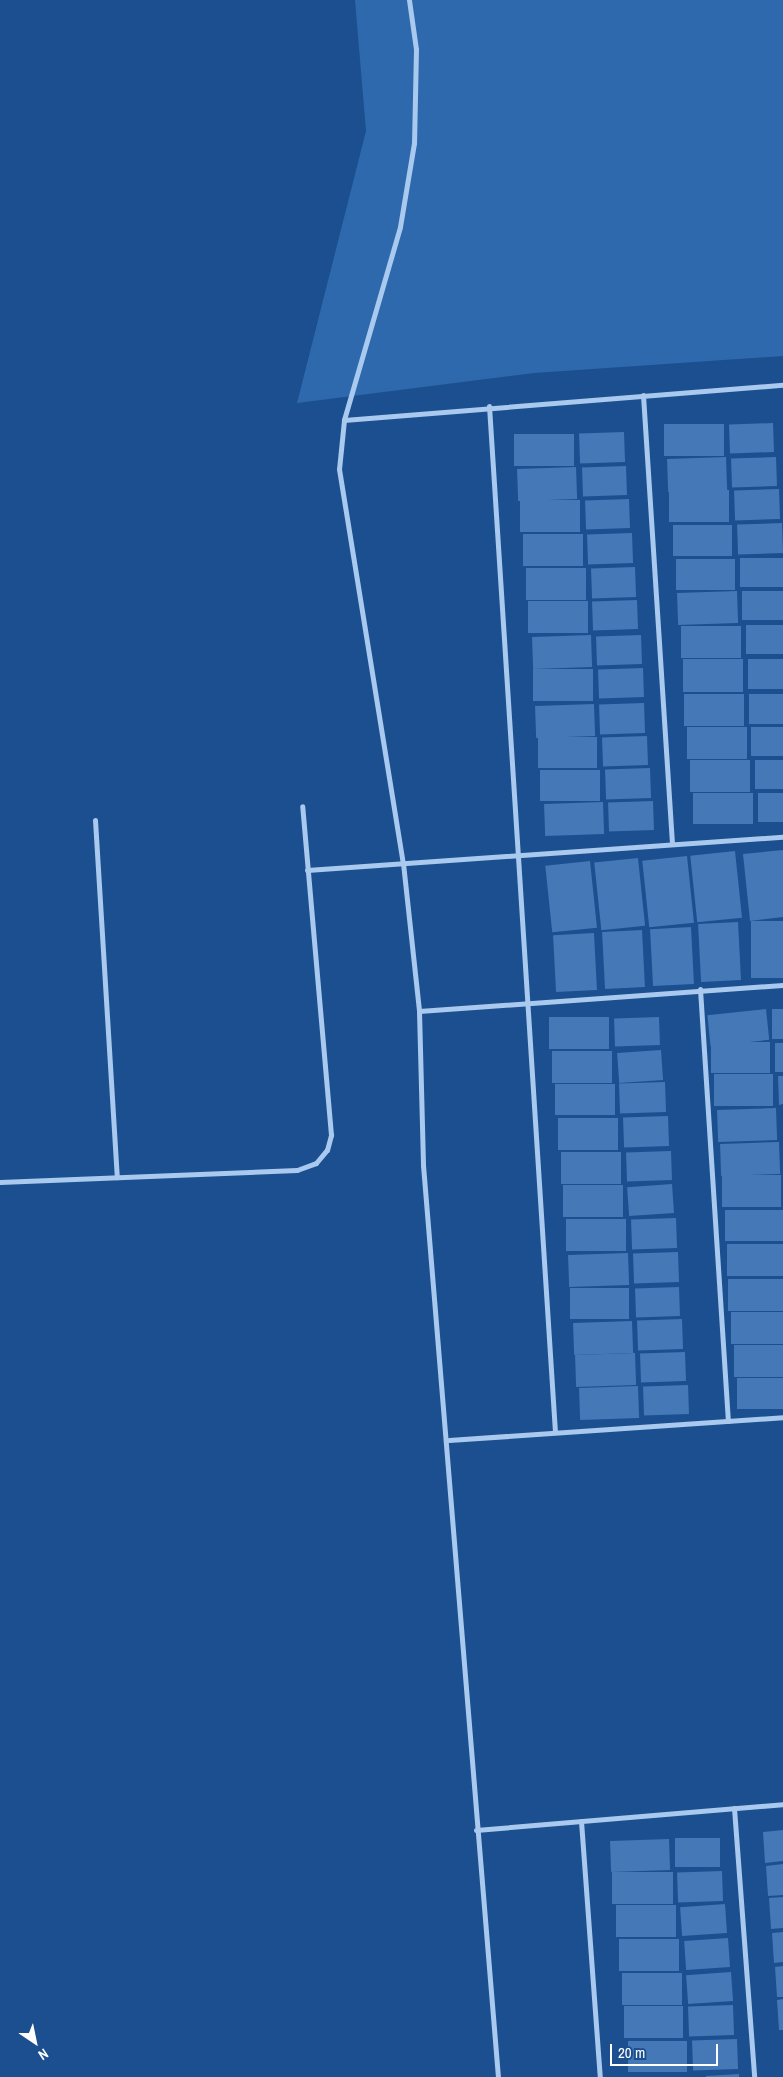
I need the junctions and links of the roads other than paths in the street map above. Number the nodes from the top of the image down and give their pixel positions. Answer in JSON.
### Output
{"nodes":[{"id":1,"x":409,"y":0,"type":"edge"},
{"id":2,"x":783,"y":385,"type":"edge"},
{"id":3,"x":643,"y":395,"type":"junction"},
{"id":4,"x":488,"y":406,"type":"junction"},
{"id":5,"x":344,"y":420,"type":"junction"},
{"id":6,"x":302,"y":806,"type":"dead end"},
{"id":7,"x":95,"y":820,"type":"dead end"},
{"id":8,"x":783,"y":837,"type":"edge"},
{"id":9,"x":672,"y":844,"type":"junction"},
{"id":10,"x":518,"y":855,"type":"junction"},
{"id":11,"x":403,"y":863,"type":"junction"},
{"id":12,"x":307,"y":870,"type":"junction"},
{"id":13,"x":783,"y":985,"type":"edge"},
{"id":14,"x":700,"y":989,"type":"junction"},
{"id":15,"x":527,"y":1003,"type":"junction"},
{"id":16,"x":418,"y":1011,"type":"junction"},
{"id":17,"x":117,"y":1177,"type":"junction"},
{"id":18,"x":0,"y":1182,"type":"edge"},
{"id":19,"x":783,"y":1417,"type":"edge"},
{"id":20,"x":728,"y":1421,"type":"junction"},
{"id":21,"x":555,"y":1432,"type":"junction"},
{"id":22,"x":449,"y":1440,"type":"junction"},
{"id":23,"x":783,"y":1804,"type":"edge"},
{"id":24,"x":734,"y":1808,"type":"junction"},
{"id":25,"x":581,"y":1821,"type":"junction"},
{"id":26,"x":476,"y":1830,"type":"junction"},
{"id":27,"x":498,"y":2077,"type":"edge"},
{"id":28,"x":600,"y":2077,"type":"edge"},
{"id":29,"x":754,"y":2077,"type":"edge"}],
"edges":[{"from":1,"to":5,"type":"street"},
{"from":2,"to":3,"type":"street"},
{"from":3,"to":4,"type":"street"},
{"from":3,"to":9,"type":"street"},
{"from":4,"to":5,"type":"street"},
{"from":4,"to":10,"type":"street"},
{"from":5,"to":11,"type":"street"},
{"from":6,"to":12,"type":"street"},
{"from":7,"to":17,"type":"street"},
{"from":8,"to":9,"type":"street"},
{"from":9,"to":10,"type":"street"},
{"from":10,"to":11,"type":"street"},
{"from":10,"to":15,"type":"street"},
{"from":11,"to":12,"type":"street"},
{"from":11,"to":16,"type":"street"},
{"from":12,"to":17,"type":"street"},
{"from":13,"to":14,"type":"street"},
{"from":14,"to":15,"type":"street"},
{"from":14,"to":20,"type":"street"},
{"from":15,"to":16,"type":"street"},
{"from":15,"to":21,"type":"street"},
{"from":16,"to":22,"type":"street"},
{"from":17,"to":18,"type":"street"},
{"from":19,"to":20,"type":"street"},
{"from":20,"to":21,"type":"street"},
{"from":21,"to":22,"type":"street"},
{"from":22,"to":26,"type":"street"},
{"from":23,"to":24,"type":"street"},
{"from":24,"to":25,"type":"street"},
{"from":24,"to":29,"type":"street"},
{"from":25,"to":26,"type":"street"},
{"from":25,"to":28,"type":"street"},
{"from":26,"to":27,"type":"street"}]}
